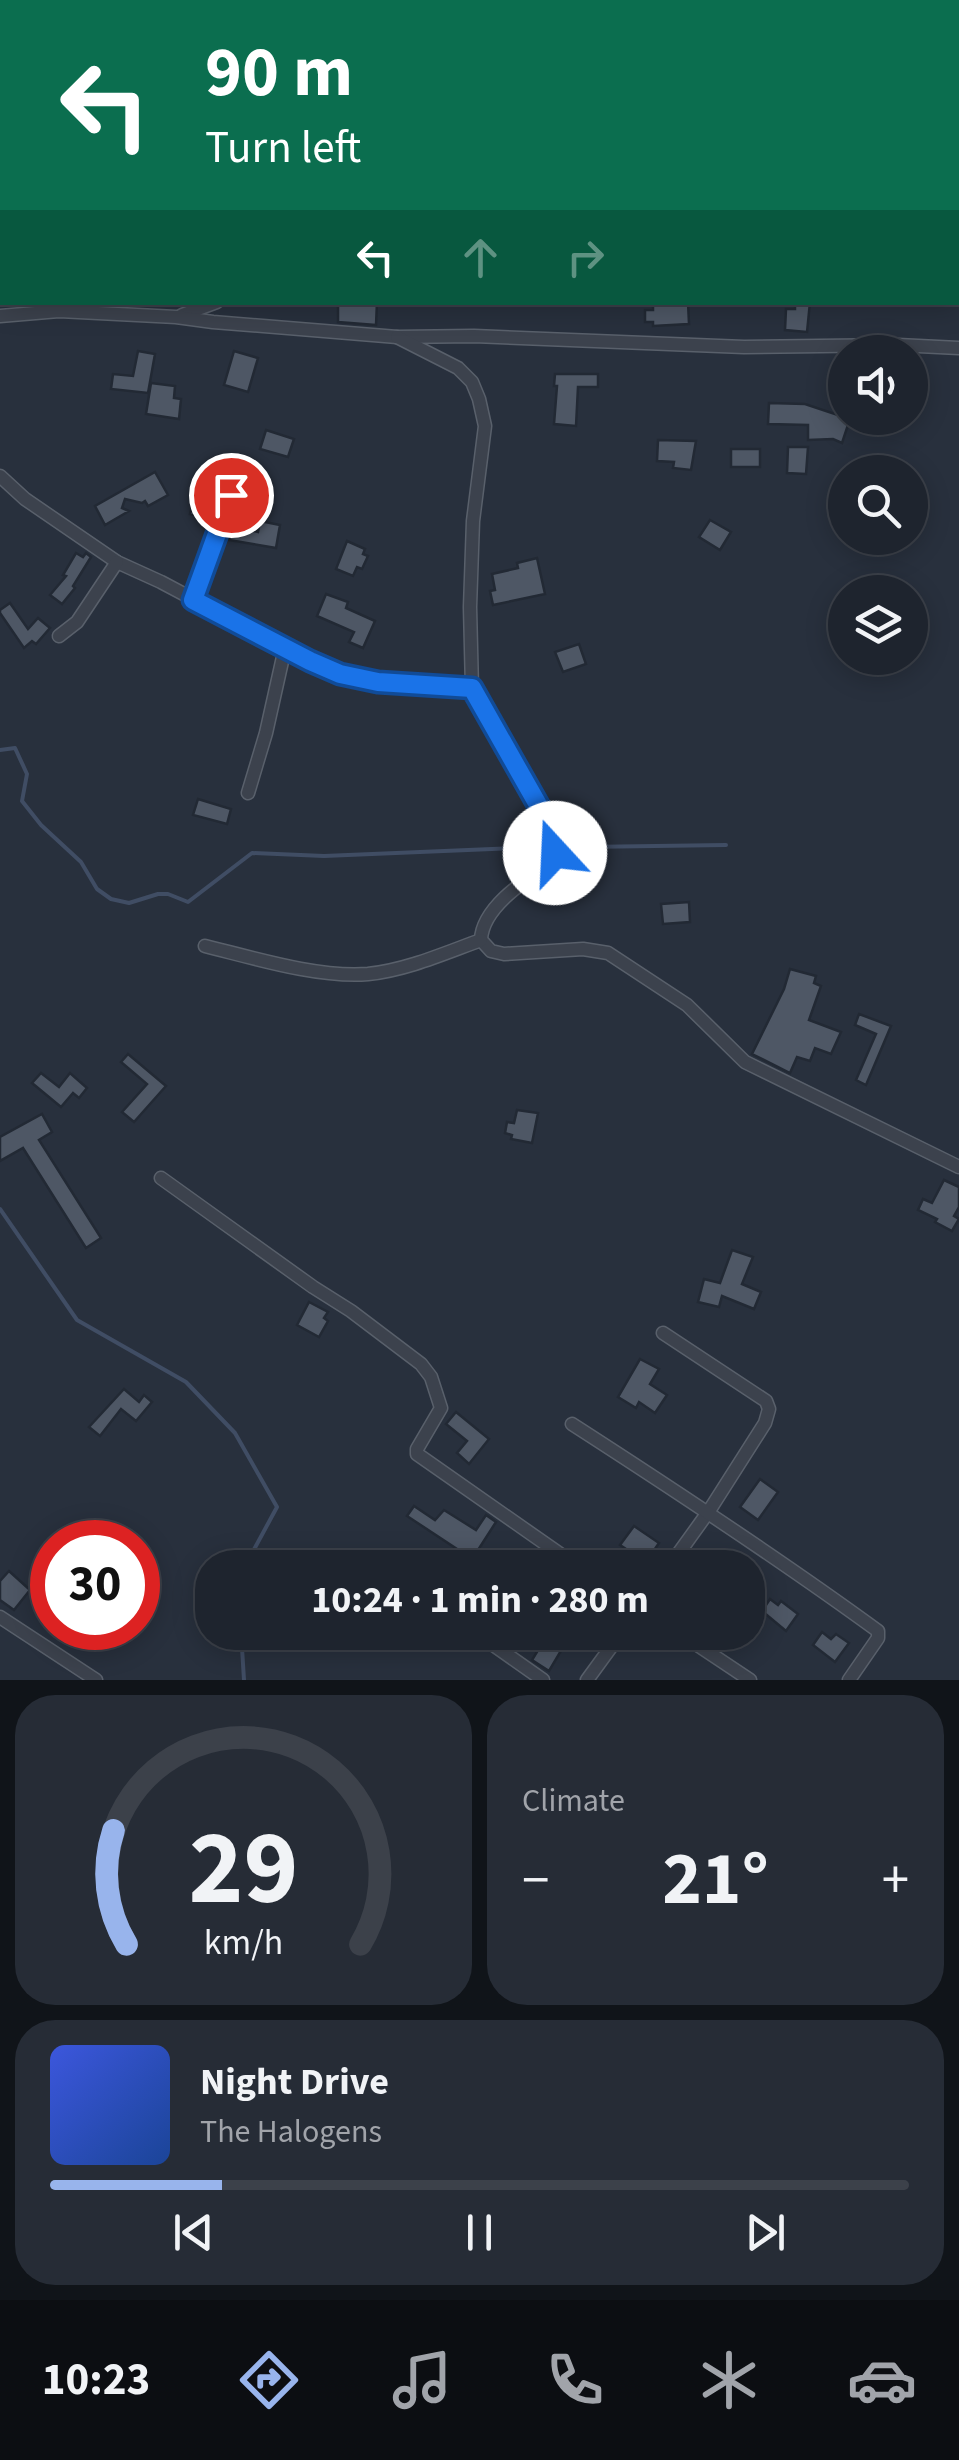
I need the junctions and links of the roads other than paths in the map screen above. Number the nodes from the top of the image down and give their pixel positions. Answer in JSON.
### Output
{"nodes":[{"id":1,"x":209,"y":305,"type":"edge"},
{"id":2,"x":0,"y":316,"type":"edge"},
{"id":3,"x":176,"y":318,"type":"junction"},
{"id":4,"x":397,"y":337,"type":"junction"},
{"id":5,"x":959,"y":348,"type":"edge"},
{"id":6,"x":0,"y":476,"type":"edge"},
{"id":7,"x":231,"y":495,"type":"dead end"},
{"id":8,"x":117,"y":562,"type":"junction"},
{"id":9,"x":193,"y":600,"type":"junction"},
{"id":10,"x":60,"y":636,"type":"dead end"},
{"id":11,"x":285,"y":648,"type":"junction"},
{"id":12,"x":472,"y":688,"type":"junction"},
{"id":13,"x":248,"y":793,"type":"dead end"},
{"id":14,"x":481,"y":940,"type":"junction"},
{"id":15,"x":205,"y":946,"type":"dead end"},
{"id":16,"x":959,"y":1166,"type":"edge"},
{"id":17,"x":161,"y":1178,"type":"dead end"},
{"id":18,"x":663,"y":1333,"type":"dead end"},
{"id":19,"x":572,"y":1424,"type":"dead end"},
{"id":20,"x":708,"y":1511,"type":"junction"},
{"id":21,"x":554,"y":1550,"type":"edge"},
{"id":22,"x":681,"y":1550,"type":"edge"},
{"id":23,"x":0,"y":1617,"type":"edge"},
{"id":24,"x":500,"y":1650,"type":"edge"},
{"id":25,"x":609,"y":1650,"type":"edge"},
{"id":26,"x":705,"y":1650,"type":"edge"},
{"id":27,"x":96,"y":1680,"type":"edge"},
{"id":28,"x":543,"y":1680,"type":"edge"},
{"id":29,"x":587,"y":1680,"type":"edge"},
{"id":30,"x":750,"y":1680,"type":"edge"},
{"id":31,"x":849,"y":1680,"type":"edge"}],
"edges":[{"from":1,"to":3,"type":"street"},
{"from":2,"to":3,"type":"street"},
{"from":3,"to":4,"type":"street"},
{"from":4,"to":5,"type":"street"},
{"from":4,"to":12,"type":"street"},
{"from":6,"to":8,"type":"street"},
{"from":7,"to":9,"type":"street"},
{"from":8,"to":9,"type":"street"},
{"from":8,"to":10,"type":"street"},
{"from":9,"to":11,"type":"street"},
{"from":11,"to":12,"type":"street"},
{"from":11,"to":13,"type":"street"},
{"from":12,"to":14,"type":"street"},
{"from":14,"to":15,"type":"street"},
{"from":14,"to":16,"type":"street"},
{"from":17,"to":21,"type":"street"},
{"from":18,"to":20,"type":"street"},
{"from":19,"to":20,"type":"street"},
{"from":20,"to":22,"type":"street"},
{"from":20,"to":31,"type":"street"},
{"from":23,"to":27,"type":"street"},
{"from":24,"to":28,"type":"street"},
{"from":25,"to":29,"type":"street"},
{"from":26,"to":30,"type":"street"}]}
